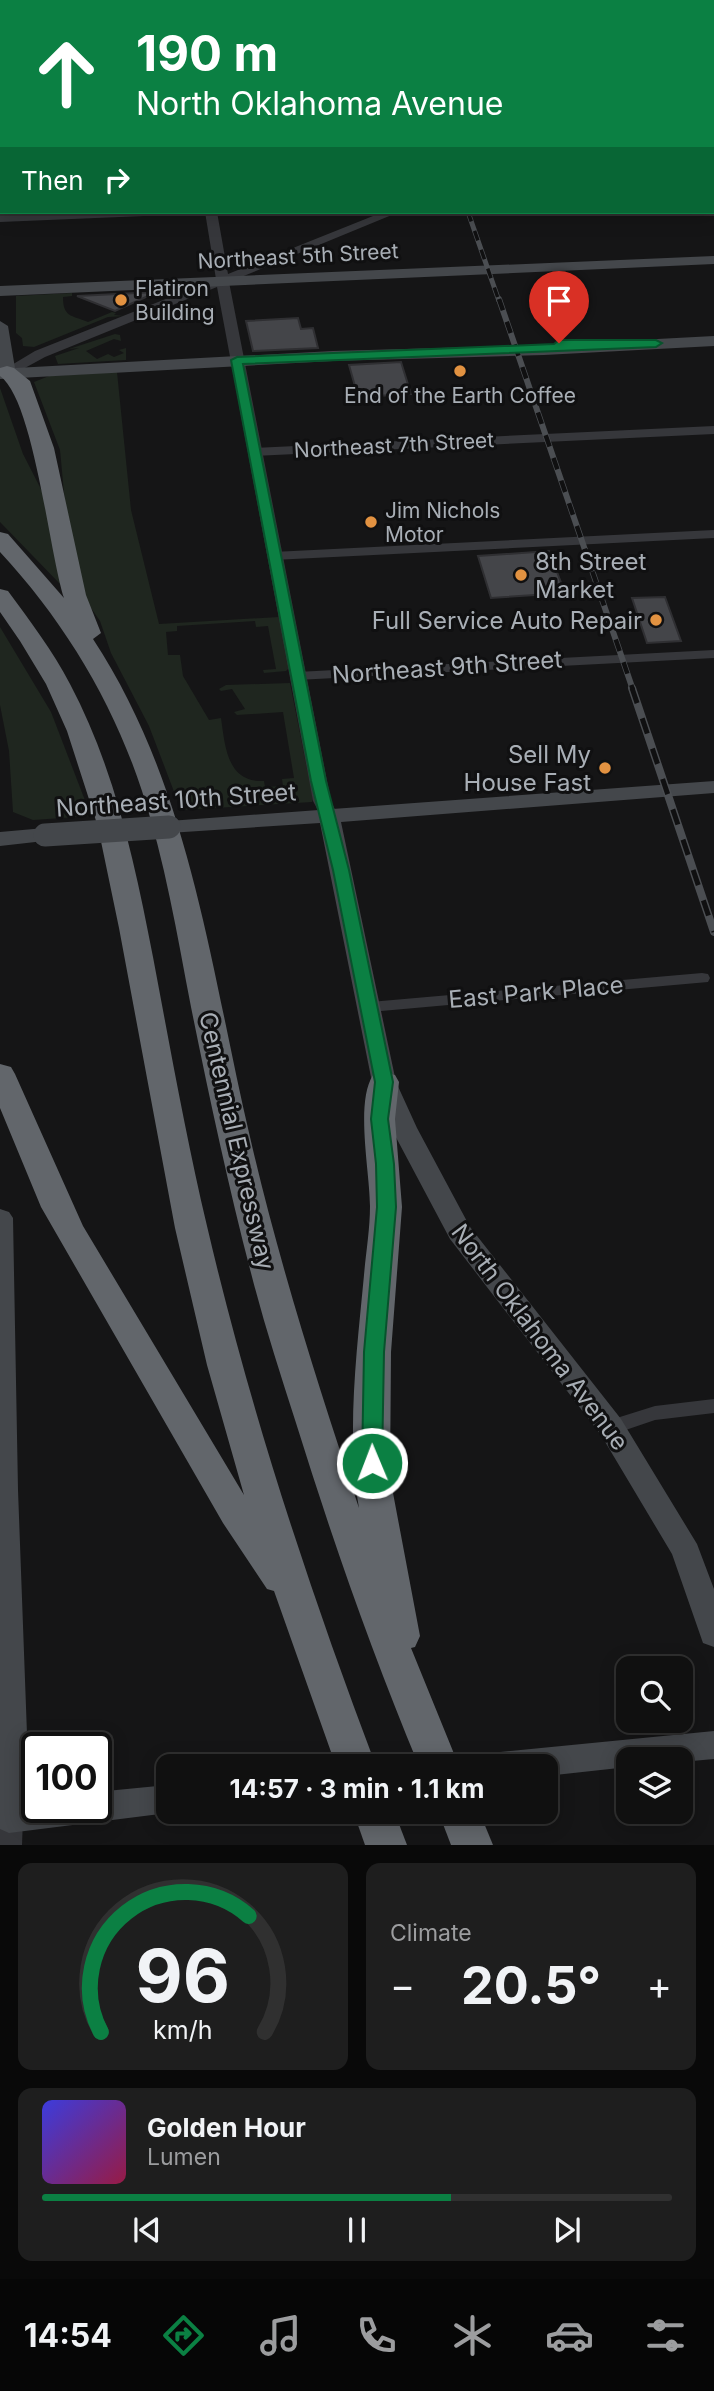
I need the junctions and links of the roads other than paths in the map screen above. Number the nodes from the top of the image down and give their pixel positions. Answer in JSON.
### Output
{"nodes":[{"id":1,"x":96,"y":214,"type":"edge"},
{"id":2,"x":211,"y":214,"type":"edge"},
{"id":3,"x":388,"y":214,"type":"edge"},
{"id":4,"x":0,"y":218,"type":"edge"},
{"id":5,"x":714,"y":260,"type":"edge"},
{"id":6,"x":270,"y":262,"type":"junction"},
{"id":7,"x":579,"y":265,"type":"junction"},
{"id":8,"x":430,"y":271,"type":"junction"},
{"id":9,"x":296,"y":277,"type":"junction"},
{"id":10,"x":222,"y":281,"type":"junction"},
{"id":11,"x":0,"y":291,"type":"edge"},
{"id":12,"x":0,"y":326,"type":"edge"},
{"id":13,"x":714,"y":341,"type":"edge"},
{"id":14,"x":1,"y":347,"type":"edge"},
{"id":15,"x":543,"y":347,"type":"joint"},
{"id":16,"x":354,"y":355,"type":"joint"},
{"id":17,"x":237,"y":360,"type":"junction"},
{"id":18,"x":3,"y":373,"type":"edge"},
{"id":19,"x":714,"y":430,"type":"edge"},
{"id":20,"x":254,"y":452,"type":"junction"},
{"id":21,"x":714,"y":534,"type":"edge"},
{"id":22,"x":0,"y":538,"type":"edge"},
{"id":23,"x":274,"y":556,"type":"junction"},
{"id":24,"x":0,"y":596,"type":"edge"},
{"id":25,"x":714,"y":654,"type":"edge"},
{"id":26,"x":297,"y":677,"type":"junction"},
{"id":27,"x":111,"y":688,"type":"junction"},
{"id":28,"x":714,"y":787,"type":"edge"},
{"id":29,"x":714,"y":797,"type":"edge"},
{"id":30,"x":565,"y":800,"type":"junction"},
{"id":31,"x":329,"y":816,"type":"junction"},
{"id":32,"x":0,"y":839,"type":"edge"},
{"id":33,"x":702,"y":978,"type":"dead end"},
{"id":34,"x":370,"y":1007,"type":"junction"},
{"id":35,"x":0,"y":1074,"type":"edge"},
{"id":36,"x":384,"y":1082,"type":"junction"},
{"id":37,"x":0,"y":1232,"type":"edge"},
{"id":38,"x":714,"y":1406,"type":"edge"},
{"id":39,"x":611,"y":1427,"type":"junction"},
{"id":40,"x":299,"y":1606,"type":"junction"},
{"id":41,"x":714,"y":1634,"type":"edge"},
{"id":42,"x":415,"y":1711,"type":"junction"},
{"id":43,"x":714,"y":1745,"type":"edge"},
{"id":44,"x":352,"y":1754,"type":"edge"},
{"id":45,"x":434,"y":1754,"type":"edge"},
{"id":46,"x":558,"y":1760,"type":"edge"},
{"id":47,"x":156,"y":1800,"type":"edge"},
{"id":48,"x":112,"y":1805,"type":"edge"},
{"id":49,"x":378,"y":1824,"type":"edge"},
{"id":50,"x":463,"y":1824,"type":"edge"},
{"id":51,"x":4,"y":1825,"type":"edge"},
{"id":52,"x":386,"y":1845,"type":"edge"},
{"id":53,"x":472,"y":1845,"type":"edge"}],
"edges":[{"from":1,"to":4,"type":"street"},
{"from":2,"to":10,"type":"street","name":"North Oklahoma Avenue"},
{"from":3,"to":6,"type":"street"},
{"from":5,"to":7,"type":"main road"},
{"from":6,"to":9,"type":"main road"},
{"from":6,"to":10,"type":"street"},
{"from":7,"to":8,"type":"main road","name":"Northeast 5th Street"},
{"from":7,"to":8,"type":"main road","name":"Northeast 5th Street"},
{"from":8,"to":9,"type":"main road","name":"Northeast 5th Street"},
{"from":9,"to":10,"type":"main road","name":"Northeast 5th Street"},
{"from":10,"to":11,"type":"main road","name":"Northeast 5th Street"},
{"from":10,"to":17,"type":"street","name":"North Oklahoma Avenue"},
{"from":10,"to":18,"type":"street"},
{"from":12,"to":14,"type":"main road"},
{"from":13,"to":15,"type":"main road"},
{"from":14,"to":18,"type":"main road"},
{"from":15,"to":16,"type":"main road"},
{"from":16,"to":17,"type":"main road"},
{"from":17,"to":18,"type":"main road"},
{"from":17,"to":20,"type":"street","name":"North Oklahoma Avenue"},
{"from":18,"to":27,"type":"highway"},
{"from":19,"to":20,"type":"street","name":"Northeast 7th Street"},
{"from":20,"to":23,"type":"street","name":"North Oklahoma Avenue"},
{"from":21,"to":23,"type":"street"},
{"from":22,"to":27,"type":"highway","name":"Centennial Expressway"},
{"from":23,"to":26,"type":"street","name":"North Oklahoma Avenue"},
{"from":24,"to":40,"type":"highway"},
{"from":25,"to":26,"type":"street","name":"Northeast 9th Street"},
{"from":26,"to":31,"type":"street","name":"North Oklahoma Avenue"},
{"from":27,"to":42,"type":"highway","name":"Centennial Expressway"},
{"from":28,"to":30,"type":"main road","name":"Northeast 10th Street"},
{"from":29,"to":30,"type":"main road","name":"Northeast 10th Street"},
{"from":30,"to":31,"type":"main road","name":"Northeast 10th Street"},
{"from":31,"to":32,"type":"main road","name":"Northeast 10th Street","bridge":true},
{"from":31,"to":34,"type":"main road","name":"North Oklahoma Avenue"},
{"from":33,"to":34,"type":"street","name":"East Park Place"},
{"from":34,"to":36,"type":"main road","name":"North Oklahoma Avenue"},
{"from":35,"to":40,"type":"highway"},
{"from":36,"to":39,"type":"main road","name":"North Oklahoma Avenue"},
{"from":36,"to":42,"type":"highway"},
{"from":37,"to":51,"type":"main road"},
{"from":38,"to":39,"type":"street"},
{"from":39,"to":41,"type":"main road","name":"North Oklahoma Avenue"},
{"from":40,"to":44,"type":"highway"},
{"from":42,"to":45,"type":"highway","name":"Centennial Expressway"},
{"from":43,"to":46,"type":"main road"},
{"from":47,"to":48,"type":"main road"},
{"from":49,"to":52,"type":"highway"},
{"from":50,"to":53,"type":"highway"}]}
